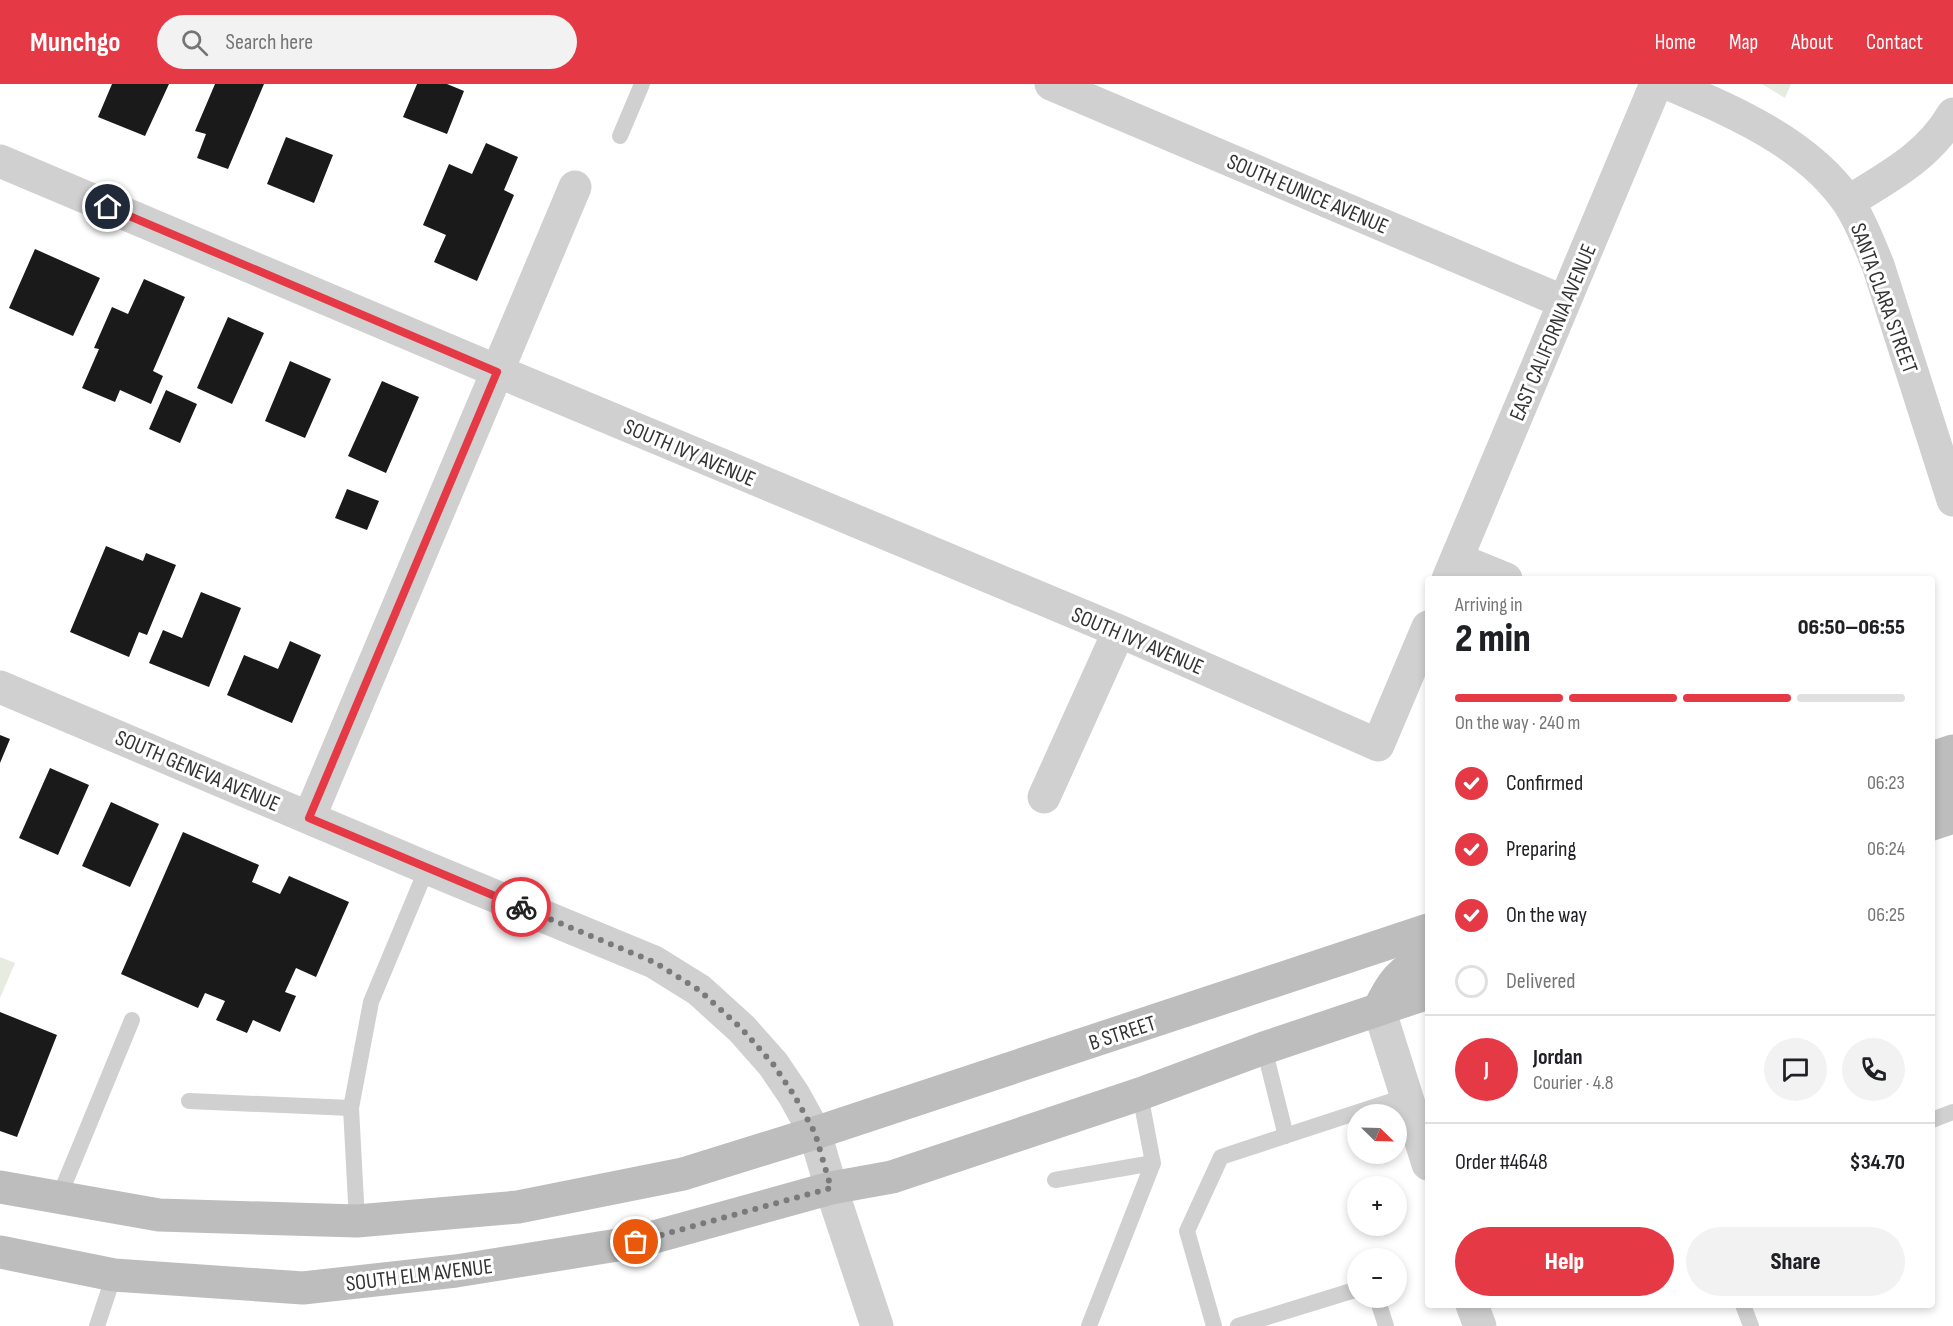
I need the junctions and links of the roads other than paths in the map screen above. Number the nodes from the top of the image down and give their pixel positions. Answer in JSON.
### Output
{"nodes":[{"id":1,"x":642,"y":84,"type":"edge"},
{"id":2,"x":1051,"y":84,"type":"edge"},
{"id":3,"x":1656,"y":84,"type":"edge"},
{"id":4,"x":1669,"y":84,"type":"edge"},
{"id":5,"x":1953,"y":114,"type":"edge"},
{"id":6,"x":620,"y":136,"type":"dead end"},
{"id":7,"x":0,"y":161,"type":"edge"},
{"id":8,"x":575,"y":188,"type":"dead end"},
{"id":9,"x":1848,"y":202,"type":"junction"},
{"id":10,"x":1564,"y":302,"type":"junction"},
{"id":11,"x":497,"y":372,"type":"junction"},
{"id":12,"x":1953,"y":500,"type":"edge"},
{"id":13,"x":1452,"y":569,"type":"edge"},
{"id":14,"x":1490,"y":576,"type":"edge"},
{"id":15,"x":1119,"y":631,"type":"junction"},
{"id":16,"x":1425,"y":634,"type":"edge"},
{"id":17,"x":0,"y":687,"type":"edge"},
{"id":18,"x":1953,"y":751,"type":"edge"},
{"id":19,"x":1935,"y":757,"type":"edge"},
{"id":20,"x":1953,"y":785,"type":"edge"},
{"id":21,"x":1935,"y":791,"type":"edge"},
{"id":22,"x":1044,"y":797,"type":"dead end"},
{"id":23,"x":1953,"y":817,"type":"edge"},
{"id":24,"x":309,"y":818,"type":"junction"},
{"id":25,"x":1935,"y":823,"type":"edge"},
{"id":26,"x":427,"y":868,"type":"junction"},
{"id":27,"x":1425,"y":931,"type":"edge"},
{"id":28,"x":1425,"y":961,"type":"edge"},
{"id":29,"x":1425,"y":994,"type":"edge"},
{"id":30,"x":1379,"y":1010,"type":"junction"},
{"id":31,"x":132,"y":1020,"type":"dead end"},
{"id":32,"x":1264,"y":1048,"type":"junction"},
{"id":33,"x":1140,"y":1094,"type":"junction"},
{"id":34,"x":1407,"y":1096,"type":"junction"},
{"id":35,"x":189,"y":1101,"type":"dead end"},
{"id":36,"x":351,"y":1108,"type":"junction"},
{"id":37,"x":1953,"y":1112,"type":"edge"},
{"id":38,"x":1935,"y":1119,"type":"edge"},
{"id":39,"x":815,"y":1133,"type":"junction"},
{"id":40,"x":1286,"y":1136,"type":"junction"},
{"id":41,"x":1425,"y":1154,"type":"edge"},
{"id":42,"x":1153,"y":1163,"type":"junction"},
{"id":43,"x":1055,"y":1180,"type":"dead end"},
{"id":44,"x":0,"y":1186,"type":"edge"},
{"id":45,"x":831,"y":1188,"type":"junction"},
{"id":46,"x":58,"y":1197,"type":"junction"},
{"id":47,"x":357,"y":1221,"type":"junction"},
{"id":48,"x":0,"y":1252,"type":"edge"},
{"id":49,"x":114,"y":1275,"type":"junction"},
{"id":50,"x":1347,"y":1292,"type":"edge"},
{"id":51,"x":1380,"y":1308,"type":"edge"},
{"id":52,"x":1473,"y":1308,"type":"edge"},
{"id":53,"x":1744,"y":1308,"type":"edge"},
{"id":54,"x":97,"y":1326,"type":"edge"},
{"id":55,"x":877,"y":1326,"type":"edge"},
{"id":56,"x":1089,"y":1326,"type":"edge"},
{"id":57,"x":1214,"y":1326,"type":"edge"},
{"id":58,"x":1238,"y":1326,"type":"edge"},
{"id":59,"x":1386,"y":1326,"type":"edge"},
{"id":60,"x":1480,"y":1326,"type":"edge"},
{"id":61,"x":1751,"y":1326,"type":"edge"}],
"edges":[{"from":1,"to":6,"type":"lane"},
{"from":2,"to":10,"type":"street","name":"SOUTH EUNICE AVENUE"},
{"from":3,"to":10,"type":"street","name":"EAST CALIFORNIA AVENUE"},
{"from":4,"to":9,"type":"street","name":"SANTA CLARA STREET"},
{"from":5,"to":9,"type":"street"},
{"from":7,"to":11,"type":"street","name":"SOUTH IVY AVENUE"},
{"from":8,"to":11,"type":"street"},
{"from":9,"to":12,"type":"street","name":"SANTA CLARA STREET"},
{"from":10,"to":13,"type":"street","name":"EAST CALIFORNIA AVENUE"},
{"from":11,"to":15,"type":"street","name":"SOUTH IVY AVENUE"},
{"from":11,"to":24,"type":"street"},
{"from":13,"to":14,"type":"street"},
{"from":15,"to":16,"type":"street","name":"SOUTH IVY AVENUE"},
{"from":15,"to":22,"type":"street"},
{"from":17,"to":24,"type":"street","name":"SOUTH GENEVA AVENUE"},
{"from":18,"to":19,"type":"main road"},
{"from":20,"to":21,"type":"main road"},
{"from":23,"to":25,"type":"main road"},
{"from":24,"to":26,"type":"street","name":"SOUTH GENEVA AVENUE"},
{"from":26,"to":36,"type":"lane"},
{"from":26,"to":39,"type":"street","name":"SOUTH GENEVA AVENUE"},
{"from":27,"to":39,"type":"main road","name":"B STREET"},
{"from":28,"to":30,"type":"main road"},
{"from":29,"to":30,"type":"main road"},
{"from":30,"to":32,"type":"main road"},
{"from":30,"to":34,"type":"street"},
{"from":31,"to":46,"type":"lane"},
{"from":32,"to":33,"type":"main road"},
{"from":32,"to":40,"type":"lane"},
{"from":33,"to":42,"type":"lane"},
{"from":33,"to":45,"type":"main road"},
{"from":34,"to":40,"type":"lane"},
{"from":34,"to":41,"type":"street"},
{"from":35,"to":36,"type":"lane"},
{"from":36,"to":47,"type":"lane"},
{"from":37,"to":38,"type":"lane"},
{"from":39,"to":45,"type":"street","name":"SOUTH GENEVA AVENUE"},
{"from":39,"to":47,"type":"main road"},
{"from":40,"to":57,"type":"lane"},
{"from":42,"to":43,"type":"lane"},
{"from":42,"to":56,"type":"lane"},
{"from":44,"to":46,"type":"main road"},
{"from":45,"to":49,"type":"main road","name":"SOUTH ELM AVENUE"},
{"from":45,"to":55,"type":"street"},
{"from":46,"to":47,"type":"main road"},
{"from":48,"to":49,"type":"main road","name":"SOUTH ELM AVENUE"},
{"from":49,"to":54,"type":"lane"},
{"from":50,"to":58,"type":"lane"},
{"from":51,"to":59,"type":"lane"},
{"from":52,"to":60,"type":"street"},
{"from":53,"to":61,"type":"lane"}]}
